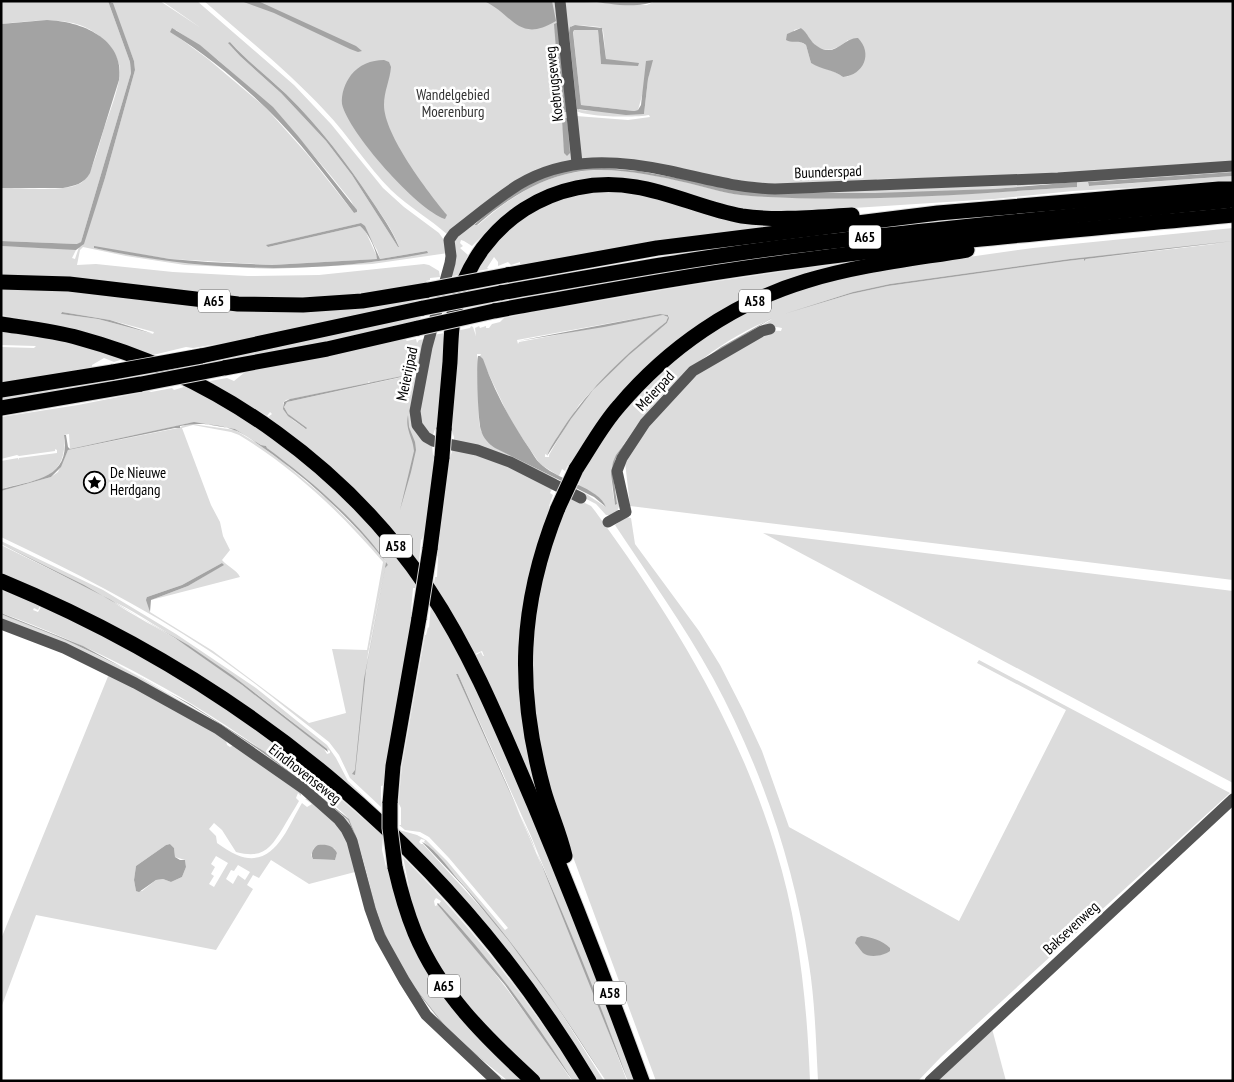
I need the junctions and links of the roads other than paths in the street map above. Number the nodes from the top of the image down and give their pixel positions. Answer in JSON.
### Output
{"nodes":[{"id":1,"x":560,"y":1,"type":"edge"},
{"id":2,"x":578,"y":163,"type":"junction"},
{"id":3,"x":1233,"y":166,"type":"edge"},
{"id":4,"x":1233,"y":189,"type":"edge"},
{"id":5,"x":1233,"y":200,"type":"edge"},
{"id":6,"x":938,"y":213,"type":"junction"},
{"id":7,"x":1233,"y":215,"type":"edge"},
{"id":8,"x":996,"y":238,"type":"junction"},
{"id":9,"x":449,"y":240,"type":"joint"},
{"id":10,"x":1,"y":282,"type":"edge"},
{"id":11,"x":1,"y":324,"type":"edge"},
{"id":12,"x":770,"y":329,"type":"dead end"},
{"id":13,"x":1,"y":390,"type":"edge"},
{"id":14,"x":1,"y":408,"type":"edge"},
{"id":15,"x":580,"y":498,"type":"dead end"},
{"id":16,"x":608,"y":522,"type":"dead end"},
{"id":17,"x":1,"y":581,"type":"edge"},
{"id":18,"x":1,"y":624,"type":"edge"},
{"id":19,"x":1233,"y":799,"type":"edge"},
{"id":20,"x":576,"y":906,"type":"junction"},
{"id":21,"x":496,"y":1081,"type":"edge"},
{"id":22,"x":533,"y":1081,"type":"edge"},
{"id":23,"x":589,"y":1081,"type":"edge"},
{"id":24,"x":642,"y":1081,"type":"edge"},
{"id":25,"x":930,"y":1081,"type":"edge"}],
"edges":[{"from":1,"to":2,"type":"street","name":"Koebrugseweg"},
{"from":2,"to":3,"type":"street","name":"Buunderspad"},
{"from":2,"to":9,"type":"street","name":"Buunderspad"},
{"from":4,"to":6,"type":"highway","number":"A65"},
{"from":5,"to":13,"type":"highway","number":"A65","bridge":true},
{"from":6,"to":10,"type":"highway","number":"A65","bridge":true},
{"from":6,"to":22,"type":"highway","number":"A65","bridge":true},
{"from":7,"to":8,"type":"highway","number":"A65"},
{"from":8,"to":14,"type":"highway","number":"A65","bridge":true},
{"from":8,"to":20,"type":"highway","number":"A58","bridge":true},
{"from":9,"to":15,"type":"street","name":"Meierijpad"},
{"from":11,"to":20,"type":"highway","number":"A58"},
{"from":12,"to":16,"type":"street","name":"Meierpad"},
{"from":17,"to":23,"type":"highway"},
{"from":18,"to":21,"type":"street","name":"Eindhovenseweg"},
{"from":19,"to":25,"type":"street","name":"Baksevenweg"},
{"from":20,"to":24,"type":"highway","number":"A58"}]}
